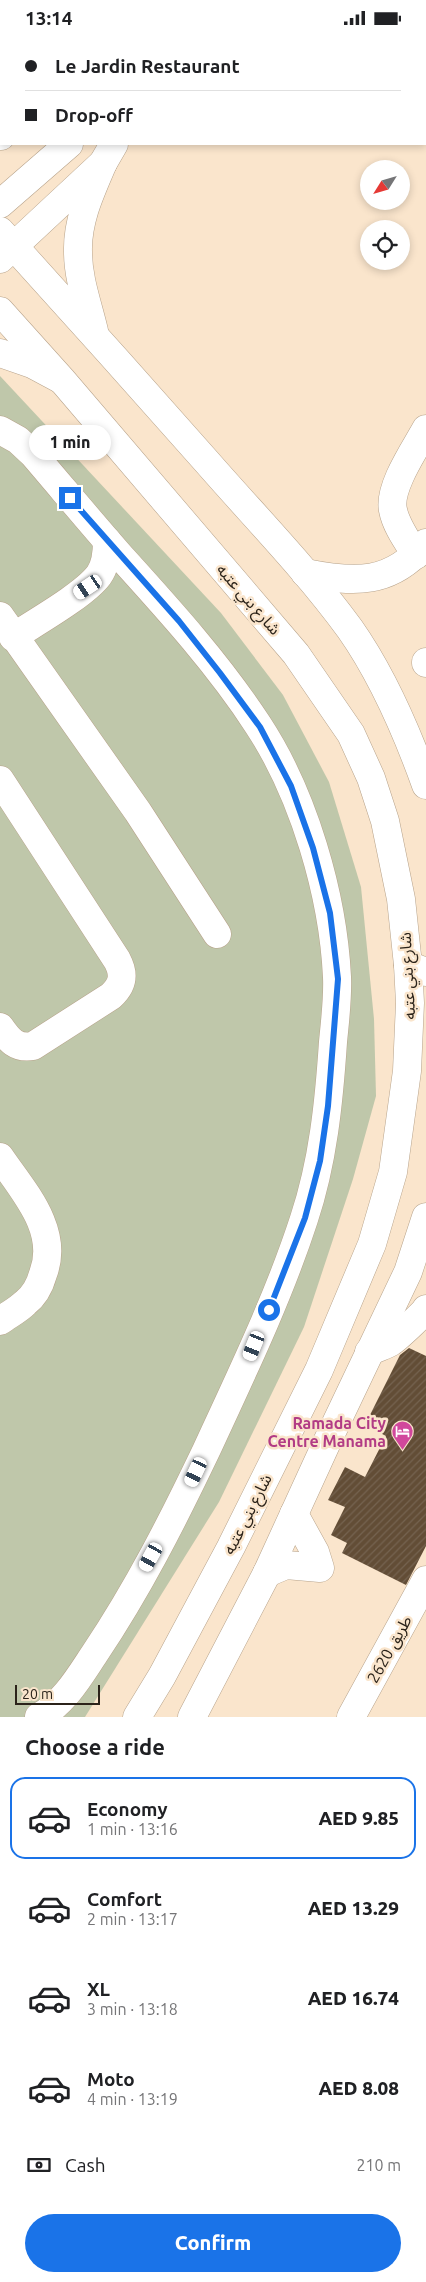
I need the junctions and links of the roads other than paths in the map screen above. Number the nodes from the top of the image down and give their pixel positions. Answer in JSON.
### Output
{"nodes":[{"id":1,"x":68,"y":145,"type":"edge"},
{"id":2,"x":108,"y":153,"type":"edge"},
{"id":3,"x":0,"y":204,"type":"edge"},
{"id":4,"x":5,"y":246,"type":"edge"},
{"id":5,"x":0,"y":311,"type":"edge"},
{"id":6,"x":95,"y":335,"type":"junction"},
{"id":7,"x":0,"y":353,"type":"edge"},
{"id":8,"x":62,"y":380,"type":"junction"},
{"id":9,"x":0,"y":429,"type":"edge"},
{"id":10,"x":426,"y":429,"type":"edge"},
{"id":11,"x":107,"y":541,"type":"junction"},
{"id":12,"x":421,"y":549,"type":"edge"},
{"id":13,"x":305,"y":573,"type":"junction"},
{"id":14,"x":7,"y":626,"type":"edge"},
{"id":15,"x":419,"y":741,"type":"edge"},
{"id":16,"x":0,"y":780,"type":"edge"},
{"id":17,"x":426,"y":785,"type":"edge"},
{"id":18,"x":217,"y":934,"type":"dead end"},
{"id":19,"x":420,"y":966,"type":"edge"},
{"id":20,"x":0,"y":1027,"type":"edge"},
{"id":21,"x":0,"y":1157,"type":"edge"},
{"id":22,"x":426,"y":1217,"type":"edge"},
{"id":23,"x":426,"y":1309,"type":"edge"},
{"id":24,"x":0,"y":1321,"type":"edge"},
{"id":25,"x":369,"y":1351,"type":"junction"},
{"id":26,"x":294,"y":1515,"type":"junction"},
{"id":27,"x":267,"y":1573,"type":"junction"},
{"id":28,"x":426,"y":1580,"type":"edge"},
{"id":29,"x":39,"y":1717,"type":"edge"},
{"id":30,"x":137,"y":1717,"type":"edge"},
{"id":31,"x":192,"y":1717,"type":"edge"},
{"id":32,"x":351,"y":1717,"type":"edge"}],
"edges":[{"from":1,"to":3,"type":"main road"},
{"from":2,"to":4,"type":"main road"},
{"from":2,"to":6,"type":"main road"},
{"from":4,"to":6,"type":"main road"},
{"from":5,"to":8,"type":"main road","name":"شارع بني عتبه"},
{"from":6,"to":13,"type":"main road"},
{"from":7,"to":8,"type":"main road"},
{"from":8,"to":19,"type":"main road","name":"شارع بني عتبه"},
{"from":9,"to":11,"type":"main road"},
{"from":10,"to":12,"type":"main road"},
{"from":11,"to":14,"type":"main road"},
{"from":11,"to":29,"type":"main road"},
{"from":12,"to":13,"type":"main road"},
{"from":13,"to":15,"type":"main road"},
{"from":14,"to":18,"type":"main road"},
{"from":15,"to":17,"type":"main road"},
{"from":16,"to":20,"type":"main road"},
{"from":19,"to":30,"type":"main road","name":"شارع بني عتبه"},
{"from":21,"to":24,"type":"main road"},
{"from":22,"to":25,"type":"main road"},
{"from":23,"to":25,"type":"main road"},
{"from":25,"to":26,"type":"main road"},
{"from":26,"to":27,"type":"main road"},
{"from":26,"to":27,"type":"main road"},
{"from":27,"to":31,"type":"main road"},
{"from":28,"to":32,"type":"main road","name":"طريق 2620"}]}
